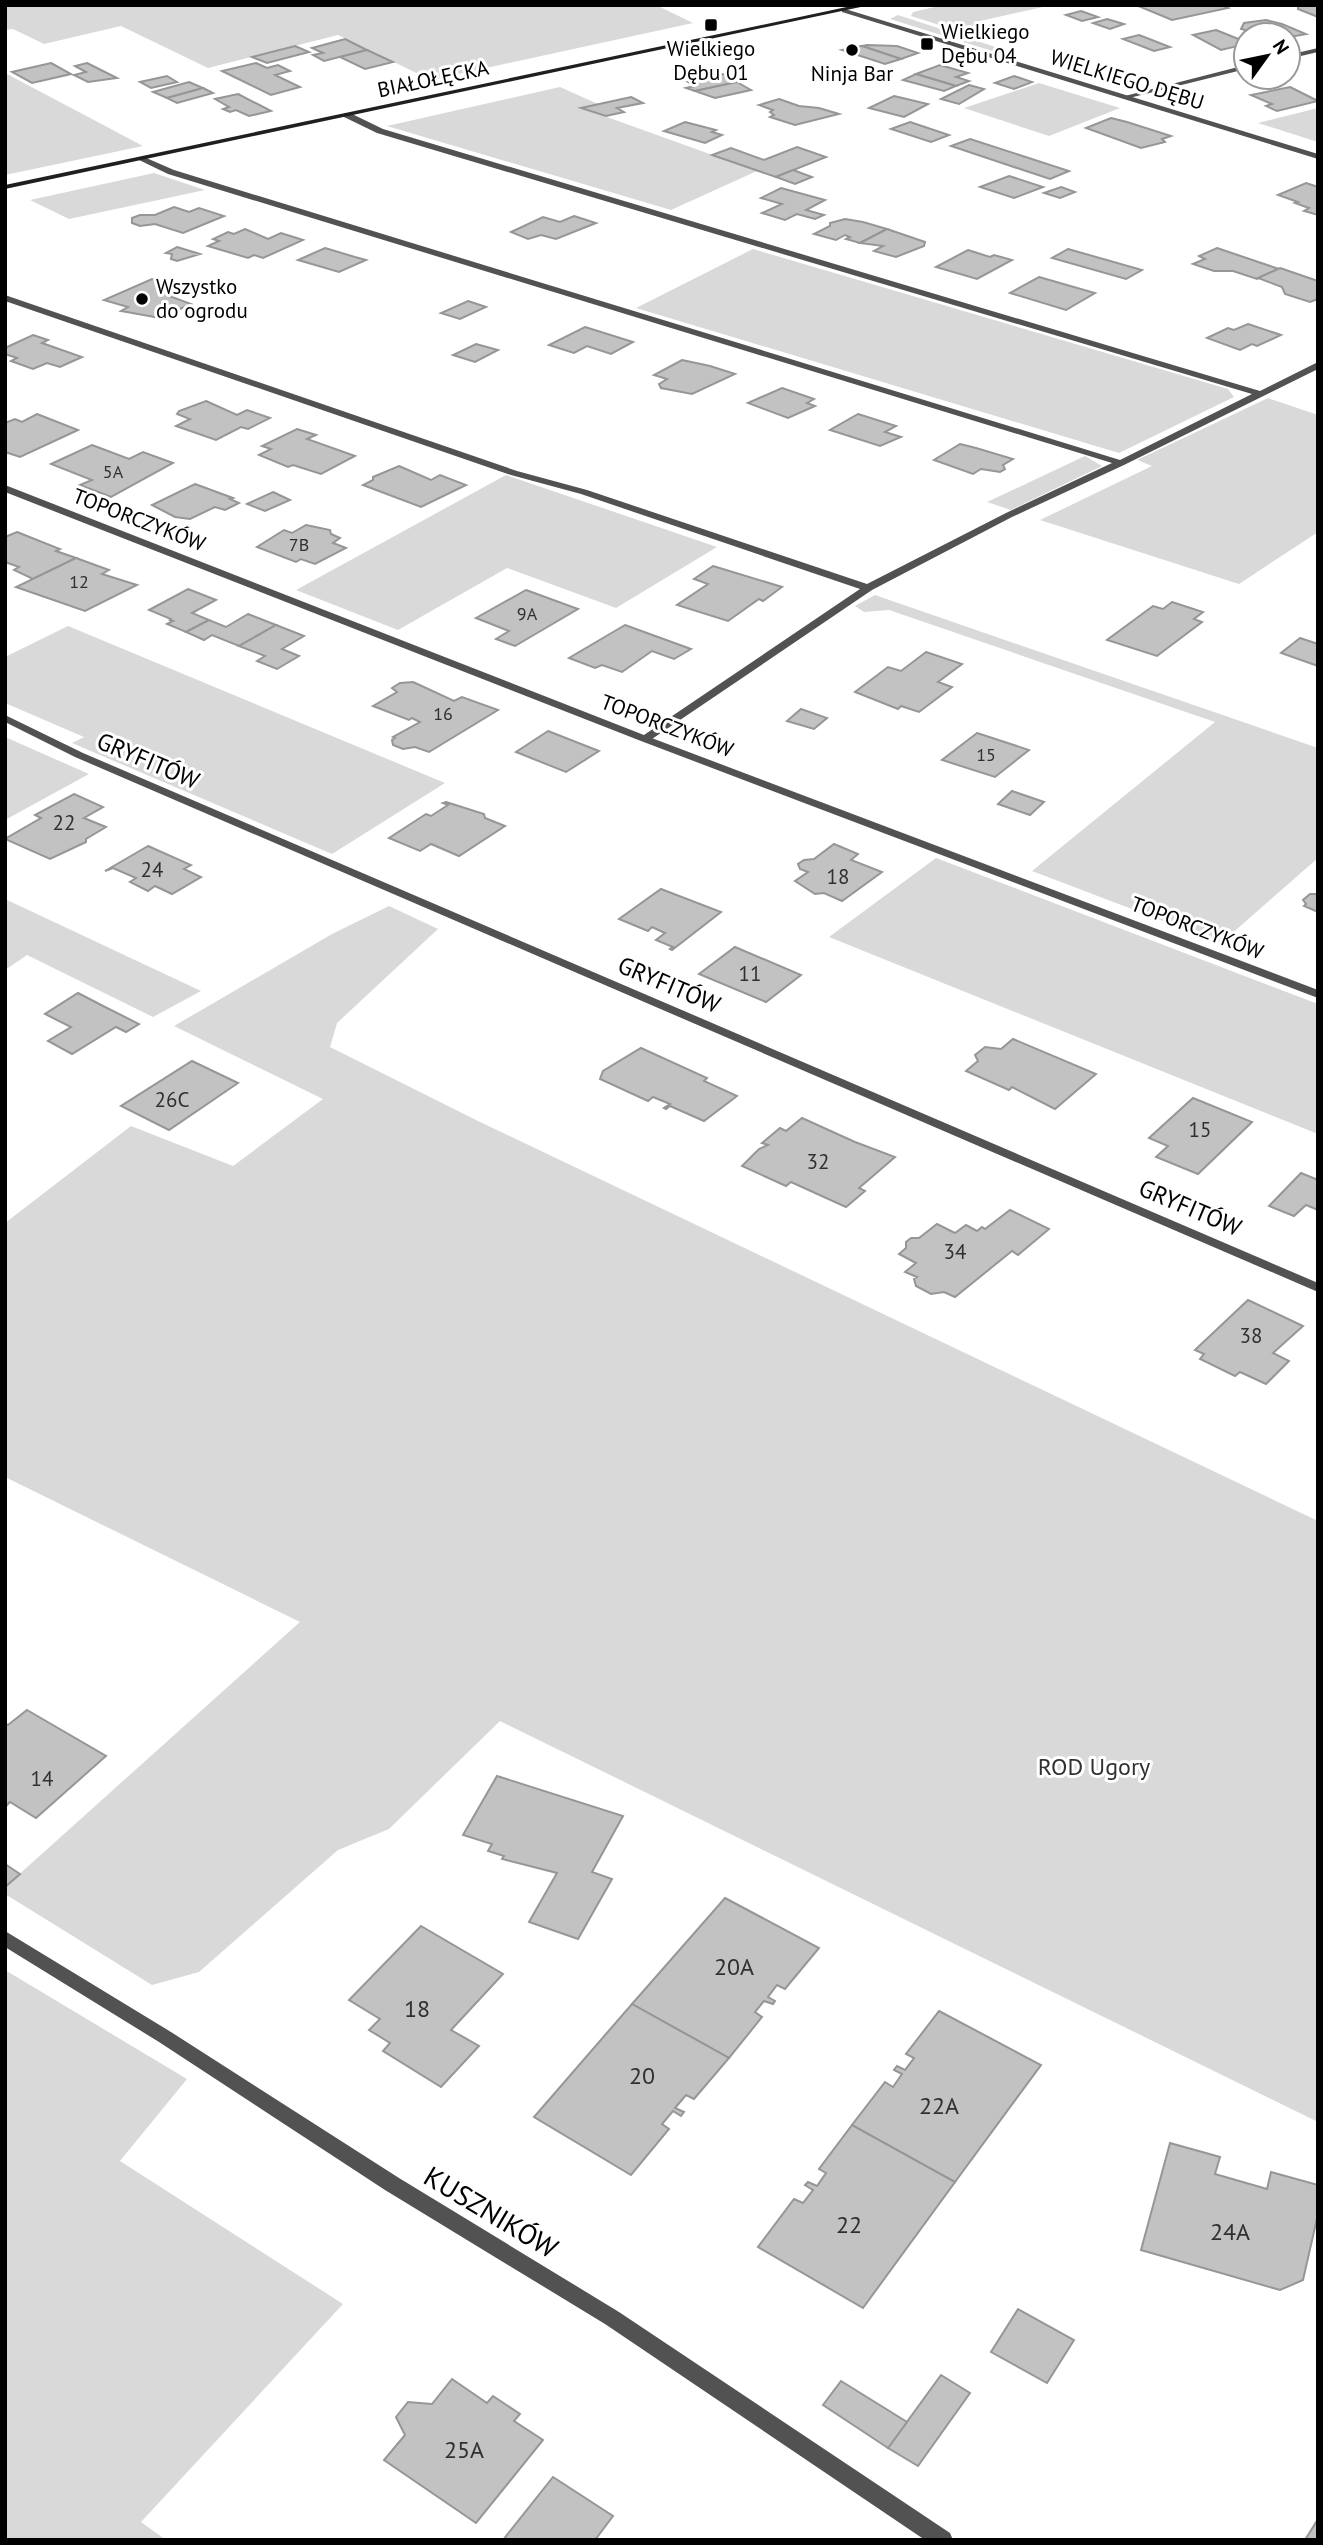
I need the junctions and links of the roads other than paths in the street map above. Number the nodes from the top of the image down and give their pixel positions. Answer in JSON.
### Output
{"nodes":[{"id":1,"x":867,"y":5,"type":"edge"},
{"id":2,"x":845,"y":10,"type":"junction"},
{"id":3,"x":1232,"y":71,"type":"edge"},
{"id":4,"x":1125,"y":97,"type":"junction"},
{"id":5,"x":346,"y":115,"type":"junction"},
{"id":6,"x":1318,"y":157,"type":"edge"},
{"id":7,"x":141,"y":159,"type":"junction"},
{"id":8,"x":5,"y":187,"type":"edge"},
{"id":9,"x":5,"y":298,"type":"edge"},
{"id":10,"x":1318,"y":365,"type":"edge"},
{"id":11,"x":1258,"y":393,"type":"junction"},
{"id":12,"x":1121,"y":463,"type":"junction"},
{"id":13,"x":5,"y":488,"type":"edge"},
{"id":14,"x":868,"y":588,"type":"junction"},
{"id":15,"x":5,"y":718,"type":"edge"},
{"id":16,"x":645,"y":738,"type":"junction"},
{"id":17,"x":1318,"y":994,"type":"edge"},
{"id":18,"x":1318,"y":1288,"type":"edge"},
{"id":19,"x":5,"y":1938,"type":"edge"},
{"id":20,"x":943,"y":2540,"type":"edge"}],
"edges":[{"from":1,"to":2,"type":"street","name":"BIAŁOŁĘCKA"},
{"from":2,"to":4,"type":"street","name":"WIELKIEGO DĘBU"},
{"from":2,"to":5,"type":"street","name":"BIAŁOŁĘCKA"},
{"from":3,"to":4,"type":"street"},
{"from":4,"to":6,"type":"street","name":"WIELKIEGO DĘBU"},
{"from":5,"to":7,"type":"street","name":"BIAŁOŁĘCKA"},
{"from":5,"to":11,"type":"street"},
{"from":7,"to":8,"type":"street","name":"BIAŁOŁĘCKA"},
{"from":7,"to":12,"type":"street"},
{"from":9,"to":14,"type":"street"},
{"from":10,"to":11,"type":"street"},
{"from":11,"to":12,"type":"street"},
{"from":12,"to":14,"type":"street"},
{"from":13,"to":16,"type":"street","name":"TOPORCZYKÓW"},
{"from":14,"to":16,"type":"street"},
{"from":15,"to":18,"type":"street","name":"GRYFITÓW"},
{"from":16,"to":17,"type":"street","name":"TOPORCZYKÓW"},
{"from":19,"to":20,"type":"street","name":"KUSZNIKÓW"}]}
